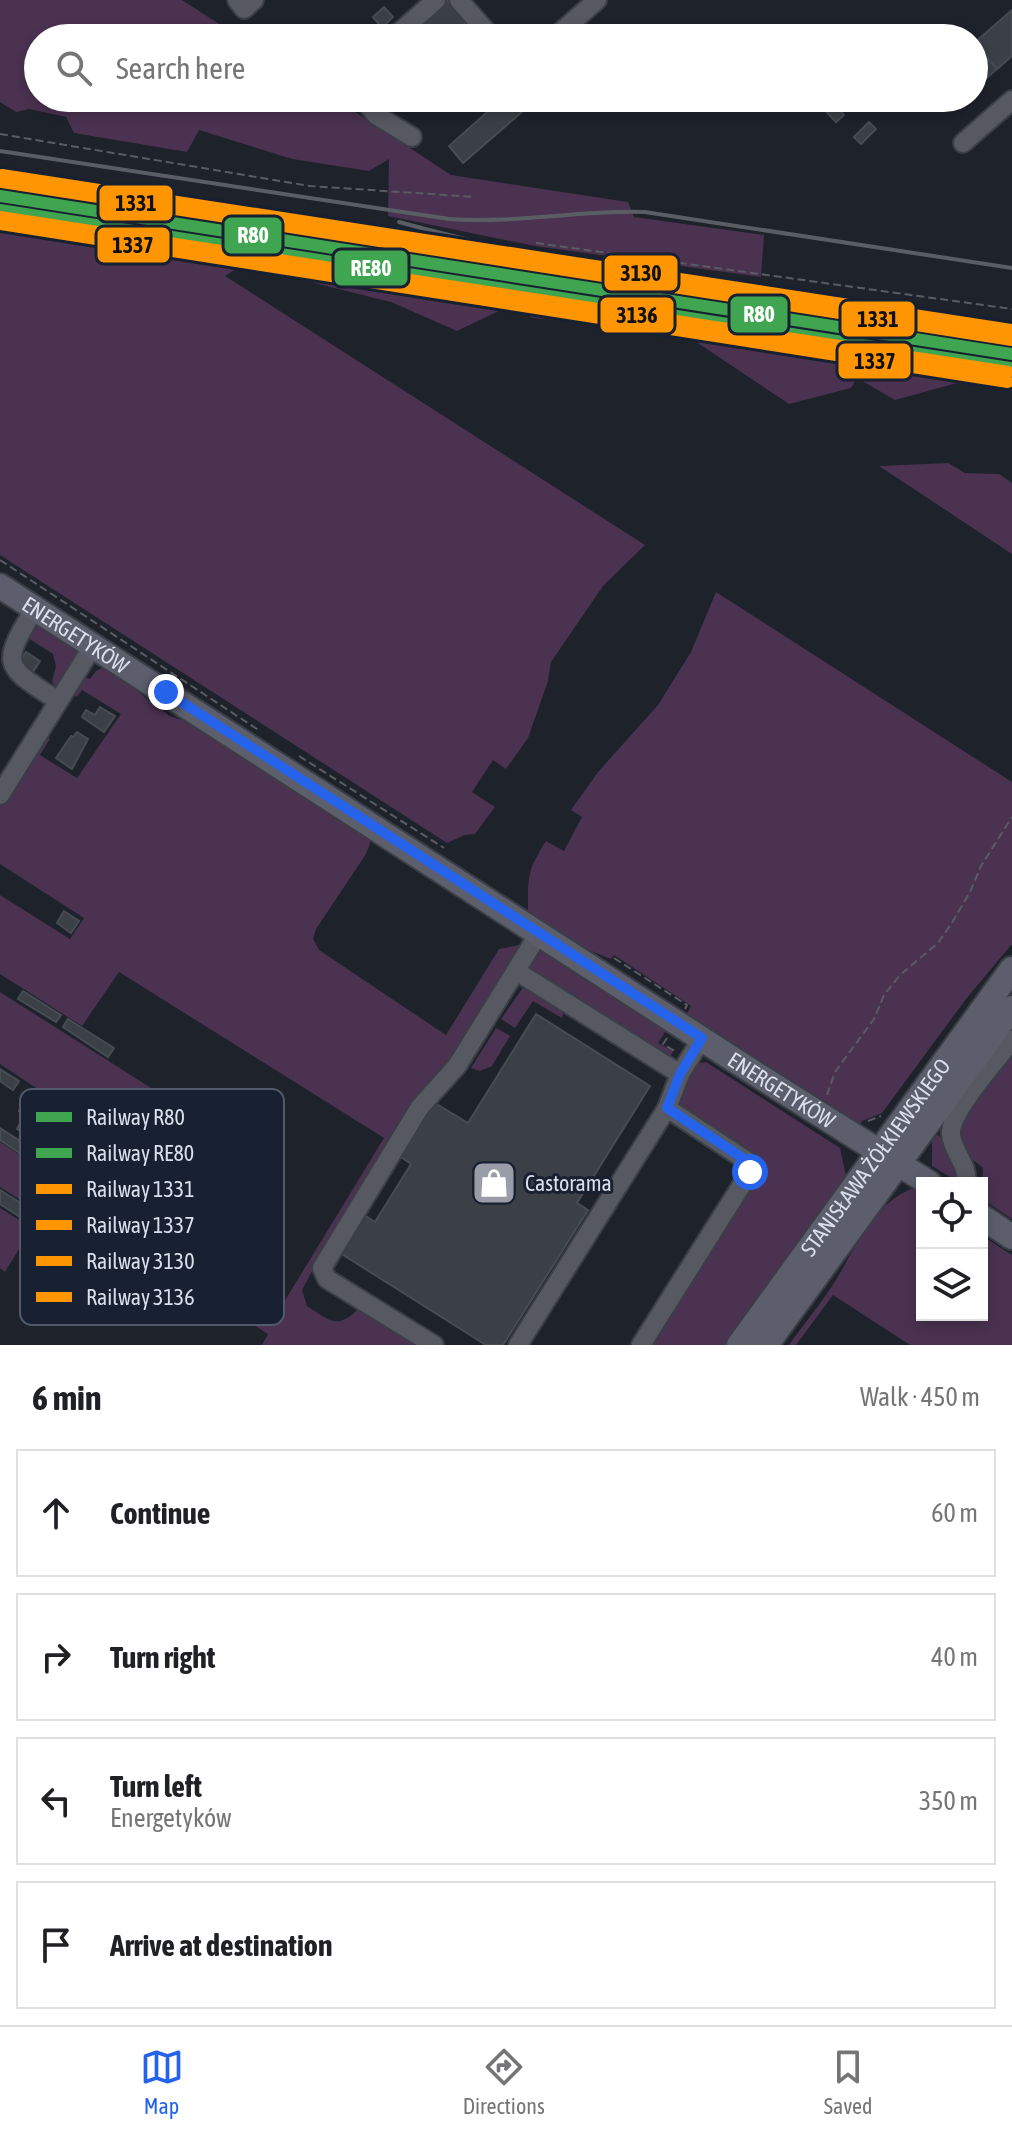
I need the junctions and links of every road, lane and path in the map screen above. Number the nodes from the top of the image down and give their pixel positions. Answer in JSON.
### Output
{"nodes":[{"id":1,"x":237,"y":0,"type":"edge"},
{"id":2,"x":254,"y":0,"type":"edge"},
{"id":3,"x":436,"y":0,"type":"edge"},
{"id":4,"x":459,"y":0,"type":"edge"},
{"id":5,"x":597,"y":0,"type":"edge"},
{"id":6,"x":409,"y":24,"type":"edge"},
{"id":7,"x":480,"y":24,"type":"edge"},
{"id":8,"x":570,"y":24,"type":"edge"},
{"id":9,"x":1012,"y":100,"type":"edge"},
{"id":10,"x":374,"y":112,"type":"edge"},
{"id":11,"x":0,"y":134,"type":"edge"},
{"id":12,"x":412,"y":137,"type":"dead end"},
{"id":13,"x":963,"y":143,"type":"dead end"},
{"id":14,"x":475,"y":197,"type":"dead end"},
{"id":15,"x":536,"y":243,"type":"dead end"},
{"id":16,"x":1012,"y":309,"type":"edge"},
{"id":17,"x":0,"y":560,"type":"edge"},
{"id":18,"x":0,"y":586,"type":"edge"},
{"id":19,"x":35,"y":608,"type":"junction"},
{"id":20,"x":93,"y":646,"type":"junction"},
{"id":21,"x":58,"y":701,"type":"junction"},
{"id":22,"x":264,"y":733,"type":"dead end"},
{"id":23,"x":289,"y":749,"type":"dead end"},
{"id":24,"x":0,"y":795,"type":"edge"},
{"id":25,"x":1012,"y":817,"type":"edge"},
{"id":26,"x":444,"y":848,"type":"dead end"},
{"id":27,"x":539,"y":933,"type":"junction"},
{"id":28,"x":1012,"y":969,"type":"edge"},
{"id":29,"x":516,"y":971,"type":"junction"},
{"id":30,"x":1012,"y":1008,"type":"edge"},
{"id":31,"x":702,"y":1038,"type":"junction"},
{"id":32,"x":1012,"y":1040,"type":"edge"},
{"id":33,"x":680,"y":1074,"type":"junction"},
{"id":34,"x":667,"y":1108,"type":"junction"},
{"id":35,"x":815,"y":1112,"type":"junction"},
{"id":36,"x":884,"y":1115,"type":"dead end"},
{"id":37,"x":866,"y":1122,"type":"dead end"},
{"id":38,"x":889,"y":1157,"type":"junction"},
{"id":39,"x":920,"y":1177,"type":"edge"},
{"id":40,"x":967,"y":1177,"type":"edge"},
{"id":41,"x":988,"y":1221,"type":"edge"},
{"id":42,"x":1012,"y":1237,"type":"edge"},
{"id":43,"x":434,"y":1345,"type":"edge"},
{"id":44,"x":518,"y":1345,"type":"edge"},
{"id":45,"x":641,"y":1345,"type":"edge"},
{"id":46,"x":739,"y":1345,"type":"edge"},
{"id":47,"x":766,"y":1345,"type":"edge"}],
"edges":[{"from":1,"to":2,"type":"street"},
{"from":3,"to":6,"type":"street"},
{"from":4,"to":7,"type":"street"},
{"from":5,"to":8,"type":"street"},
{"from":9,"to":13,"type":"street"},
{"from":10,"to":12,"type":"street"},
{"from":11,"to":14,"type":"path"},
{"from":15,"to":16,"type":"path"},
{"from":17,"to":22,"type":"path"},
{"from":18,"to":19,"type":"main road","name":"ENERGETYKÓW"},
{"from":19,"to":20,"type":"main road","name":"ENERGETYKÓW"},
{"from":19,"to":21,"type":"street"},
{"from":20,"to":21,"type":"street"},
{"from":20,"to":27,"type":"main road","name":"ENERGETYKÓW"},
{"from":21,"to":24,"type":"street"},
{"from":23,"to":26,"type":"path"},
{"from":25,"to":35,"type":"path"},
{"from":27,"to":29,"type":"street"},
{"from":27,"to":31,"type":"main road","name":"ENERGETYKÓW"},
{"from":28,"to":38,"type":"main road","name":"STANISŁAWA ŻÓŁKIEWSKIEGO"},
{"from":29,"to":33,"type":"street"},
{"from":29,"to":43,"type":"street"},
{"from":30,"to":38,"type":"main road","name":"STANISŁAWA ŻÓŁKIEWSKIEGO"},
{"from":31,"to":33,"type":"street"},
{"from":31,"to":35,"type":"main road","name":"ENERGETYKÓW"},
{"from":32,"to":40,"type":"street"},
{"from":33,"to":34,"type":"street"},
{"from":34,"to":44,"type":"street"},
{"from":34,"to":45,"type":"street"},
{"from":35,"to":38,"type":"main road","name":"ENERGETYKÓW"},
{"from":36,"to":37,"type":"path"},
{"from":38,"to":39,"type":"main road","name":"ENERGETYKÓW"},
{"from":38,"to":46,"type":"main road","name":"STANISŁAWA ŻÓŁKIEWSKIEGO"},
{"from":38,"to":47,"type":"main road","name":"STANISŁAWA ŻÓŁKIEWSKIEGO"},
{"from":41,"to":42,"type":"main road"}]}
